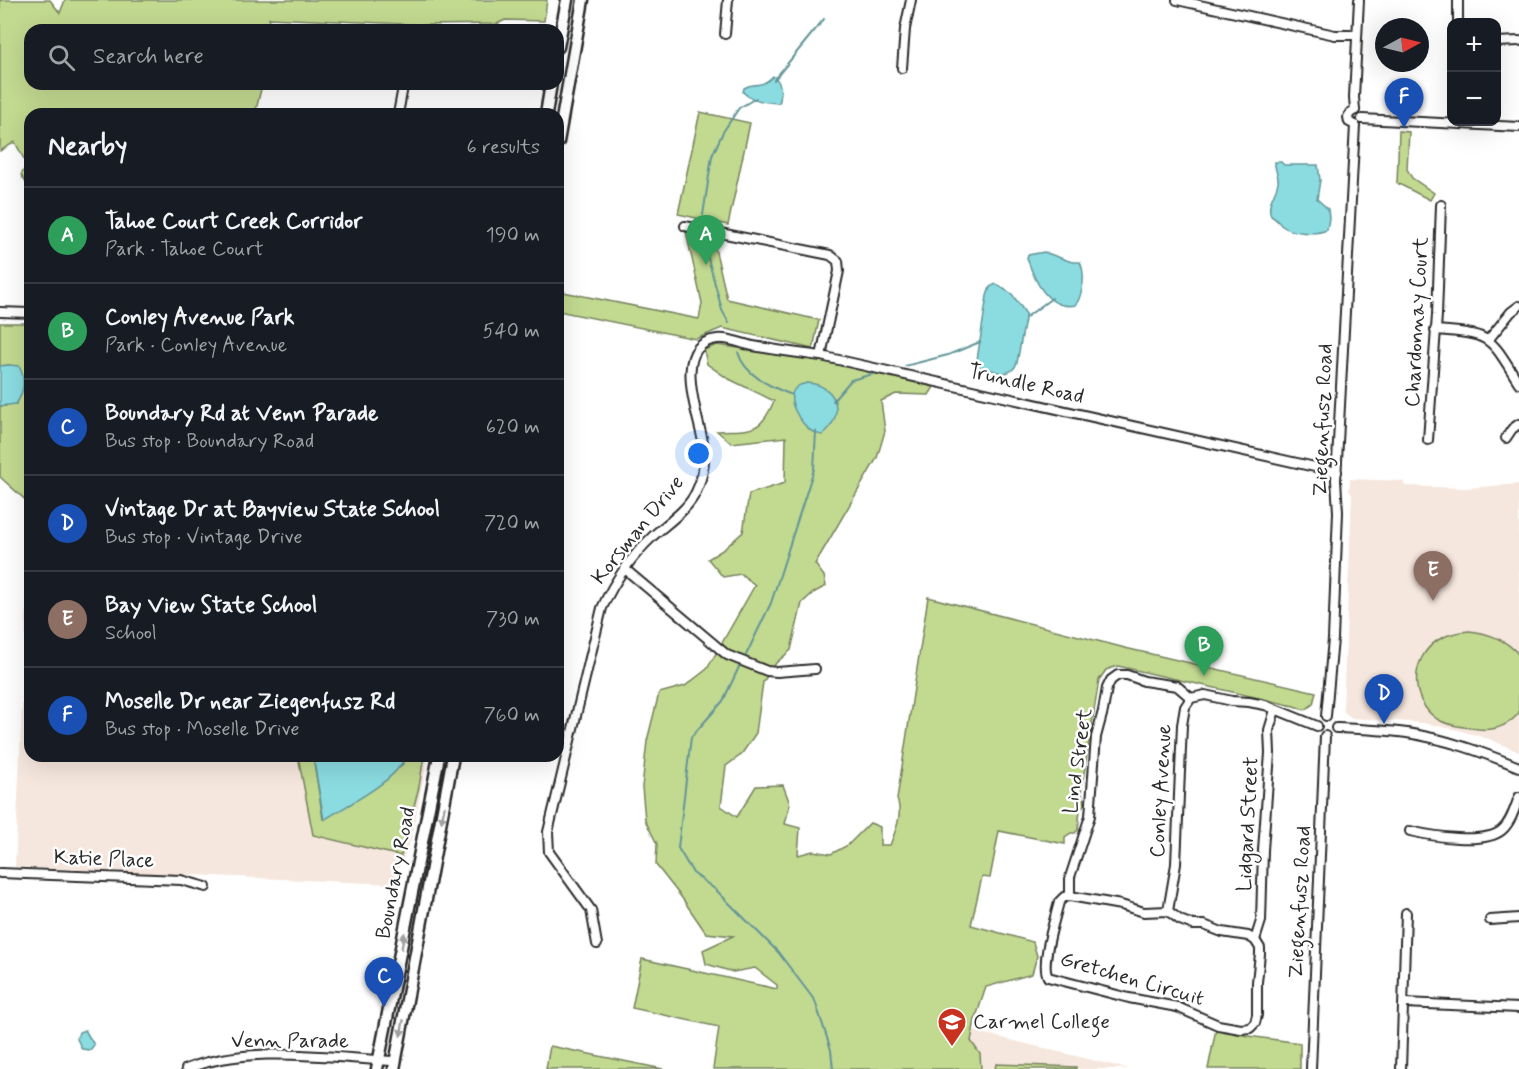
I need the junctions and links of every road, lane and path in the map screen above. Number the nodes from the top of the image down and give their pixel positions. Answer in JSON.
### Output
{"nodes":[{"id":1,"x":567,"y":0,"type":"edge"},
{"id":2,"x":583,"y":0,"type":"edge"},
{"id":3,"x":728,"y":0,"type":"edge"},
{"id":4,"x":911,"y":0,"type":"edge"},
{"id":5,"x":1177,"y":0,"type":"edge"},
{"id":6,"x":1359,"y":0,"type":"edge"},
{"id":7,"x":1458,"y":0,"type":"edge"},
{"id":8,"x":1458,"y":18,"type":"edge"},
{"id":9,"x":562,"y":24,"type":"edge"},
{"id":10,"x":725,"y":34,"type":"dead end"},
{"id":11,"x":1357,"y":35,"type":"junction"},
{"id":12,"x":1519,"y":40,"type":"edge"},
{"id":13,"x":1501,"y":42,"type":"edge"},
{"id":14,"x":902,"y":68,"type":"dead end"},
{"id":15,"x":402,"y":90,"type":"edge"},
{"id":16,"x":550,"y":90,"type":"edge"},
{"id":17,"x":399,"y":108,"type":"edge"},
{"id":18,"x":547,"y":108,"type":"edge"},
{"id":19,"x":564,"y":108,"type":"edge"},
{"id":20,"x":1355,"y":110,"type":"junction"},
{"id":21,"x":1362,"y":119,"type":"junction"},
{"id":22,"x":1447,"y":123,"type":"edge"},
{"id":23,"x":1355,"y":125,"type":"junction"},
{"id":24,"x":1501,"y":126,"type":"edge"},
{"id":25,"x":1519,"y":127,"type":"edge"},
{"id":26,"x":1441,"y":205,"type":"dead end"},
{"id":27,"x":686,"y":226,"type":"dead end"},
{"id":28,"x":1519,"y":306,"type":"edge"},
{"id":29,"x":0,"y":312,"type":"edge"},
{"id":30,"x":24,"y":313,"type":"edge"},
{"id":31,"x":1435,"y":330,"type":"junction"},
{"id":32,"x":1489,"y":339,"type":"junction"},
{"id":33,"x":706,"y":342,"type":"joint"},
{"id":34,"x":820,"y":356,"type":"junction"},
{"id":35,"x":1519,"y":383,"type":"edge"},
{"id":36,"x":1519,"y":424,"type":"edge"},
{"id":37,"x":1506,"y":438,"type":"dead end"},
{"id":38,"x":1428,"y":440,"type":"dead end"},
{"id":39,"x":1337,"y":472,"type":"junction"},
{"id":40,"x":625,"y":570,"type":"junction"},
{"id":41,"x":815,"y":669,"type":"dead end"},
{"id":42,"x":1191,"y":698,"type":"junction"},
{"id":43,"x":1275,"y":710,"type":"junction"},
{"id":44,"x":1326,"y":716,"type":"junction"},
{"id":45,"x":1317,"y":726,"type":"junction"},
{"id":46,"x":1336,"y":728,"type":"junction"},
{"id":47,"x":1325,"y":736,"type":"junction"},
{"id":48,"x":438,"y":762,"type":"edge"},
{"id":49,"x":452,"y":762,"type":"edge"},
{"id":50,"x":1519,"y":767,"type":"edge"},
{"id":51,"x":1519,"y":797,"type":"edge"},
{"id":52,"x":1410,"y":831,"type":"dead end"},
{"id":53,"x":0,"y":873,"type":"edge"},
{"id":54,"x":206,"y":886,"type":"dead end"},
{"id":55,"x":1070,"y":896,"type":"junction"},
{"id":56,"x":1168,"y":911,"type":"junction"},
{"id":57,"x":1406,"y":913,"type":"dead end"},
{"id":58,"x":1519,"y":918,"type":"edge"},
{"id":59,"x":1490,"y":920,"type":"dead end"},
{"id":60,"x":1255,"y":940,"type":"junction"},
{"id":61,"x":597,"y":944,"type":"dead end"},
{"id":62,"x":1404,"y":1003,"type":"junction"},
{"id":63,"x":1519,"y":1008,"type":"edge"},
{"id":64,"x":378,"y":1065,"type":"edge"},
{"id":65,"x":395,"y":1065,"type":"edge"},
{"id":66,"x":186,"y":1069,"type":"edge"},
{"id":67,"x":1311,"y":1069,"type":"edge"},
{"id":68,"x":1401,"y":1069,"type":"edge"}],
"edges":[{"from":1,"to":9,"type":"highway"},
{"from":2,"to":19,"type":"highway"},
{"from":3,"to":10,"type":"street"},
{"from":4,"to":14,"type":"street"},
{"from":5,"to":11,"type":"street"},
{"from":6,"to":11,"type":"street"},
{"from":7,"to":8,"type":"street"},
{"from":11,"to":20,"type":"street"},
{"from":12,"to":13,"type":"street"},
{"from":15,"to":17,"type":"street"},
{"from":16,"to":18,"type":"highway"},
{"from":20,"to":21,"type":"street"},
{"from":20,"to":23,"type":"street"},
{"from":21,"to":22,"type":"street"},
{"from":21,"to":23,"type":"street"},
{"from":23,"to":39,"type":"street","name":"Ziegenfusz Road"},
{"from":24,"to":25,"type":"street"},
{"from":26,"to":31,"type":"street","name":"Chardonnay Court"},
{"from":27,"to":34,"type":"street"},
{"from":28,"to":32,"type":"street"},
{"from":29,"to":30,"type":"street"},
{"from":31,"to":32,"type":"street"},
{"from":31,"to":38,"type":"street","name":"Chardonnay Court"},
{"from":32,"to":35,"type":"street"},
{"from":33,"to":34,"type":"street","name":"Trundle Road"},
{"from":33,"to":40,"type":"street","name":"Korsman Drive"},
{"from":34,"to":39,"type":"street","name":"Trundle Road"},
{"from":36,"to":37,"type":"street"},
{"from":39,"to":44,"type":"street","name":"Ziegenfusz Road"},
{"from":40,"to":41,"type":"street"},
{"from":40,"to":61,"type":"street","name":"Korsman Drive"},
{"from":42,"to":43,"type":"street","name":"Conley Avenue"},
{"from":42,"to":55,"type":"street","name":"Lind Street"},
{"from":42,"to":56,"type":"street","name":"Conley Avenue"},
{"from":43,"to":45,"type":"street","name":"Conley Avenue"},
{"from":43,"to":60,"type":"street","name":"Lidgard Street"},
{"from":44,"to":45,"type":"street"},
{"from":44,"to":46,"type":"street"},
{"from":45,"to":47,"type":"street"},
{"from":46,"to":47,"type":"street"},
{"from":46,"to":50,"type":"street"},
{"from":47,"to":67,"type":"street","name":"Ziegenfusz Road"},
{"from":64,"to":48,"type":"highway","name":"Boundary Road","one_way":true},
{"from":49,"to":65,"type":"highway","name":"Boundary Road","one_way":true},
{"from":51,"to":52,"type":"street"},
{"from":53,"to":54,"type":"street","name":"Katie Place"},
{"from":55,"to":56,"type":"street"},
{"from":55,"to":60,"type":"street","name":"Gretchen Circuit"},
{"from":56,"to":60,"type":"street"},
{"from":57,"to":62,"type":"street"},
{"from":58,"to":59,"type":"street"},
{"from":62,"to":63,"type":"street"},
{"from":62,"to":68,"type":"street"},
{"from":64,"to":65,"type":"street","name":"Venn Parade"},
{"from":64,"to":66,"type":"street","name":"Venn Parade"}]}
